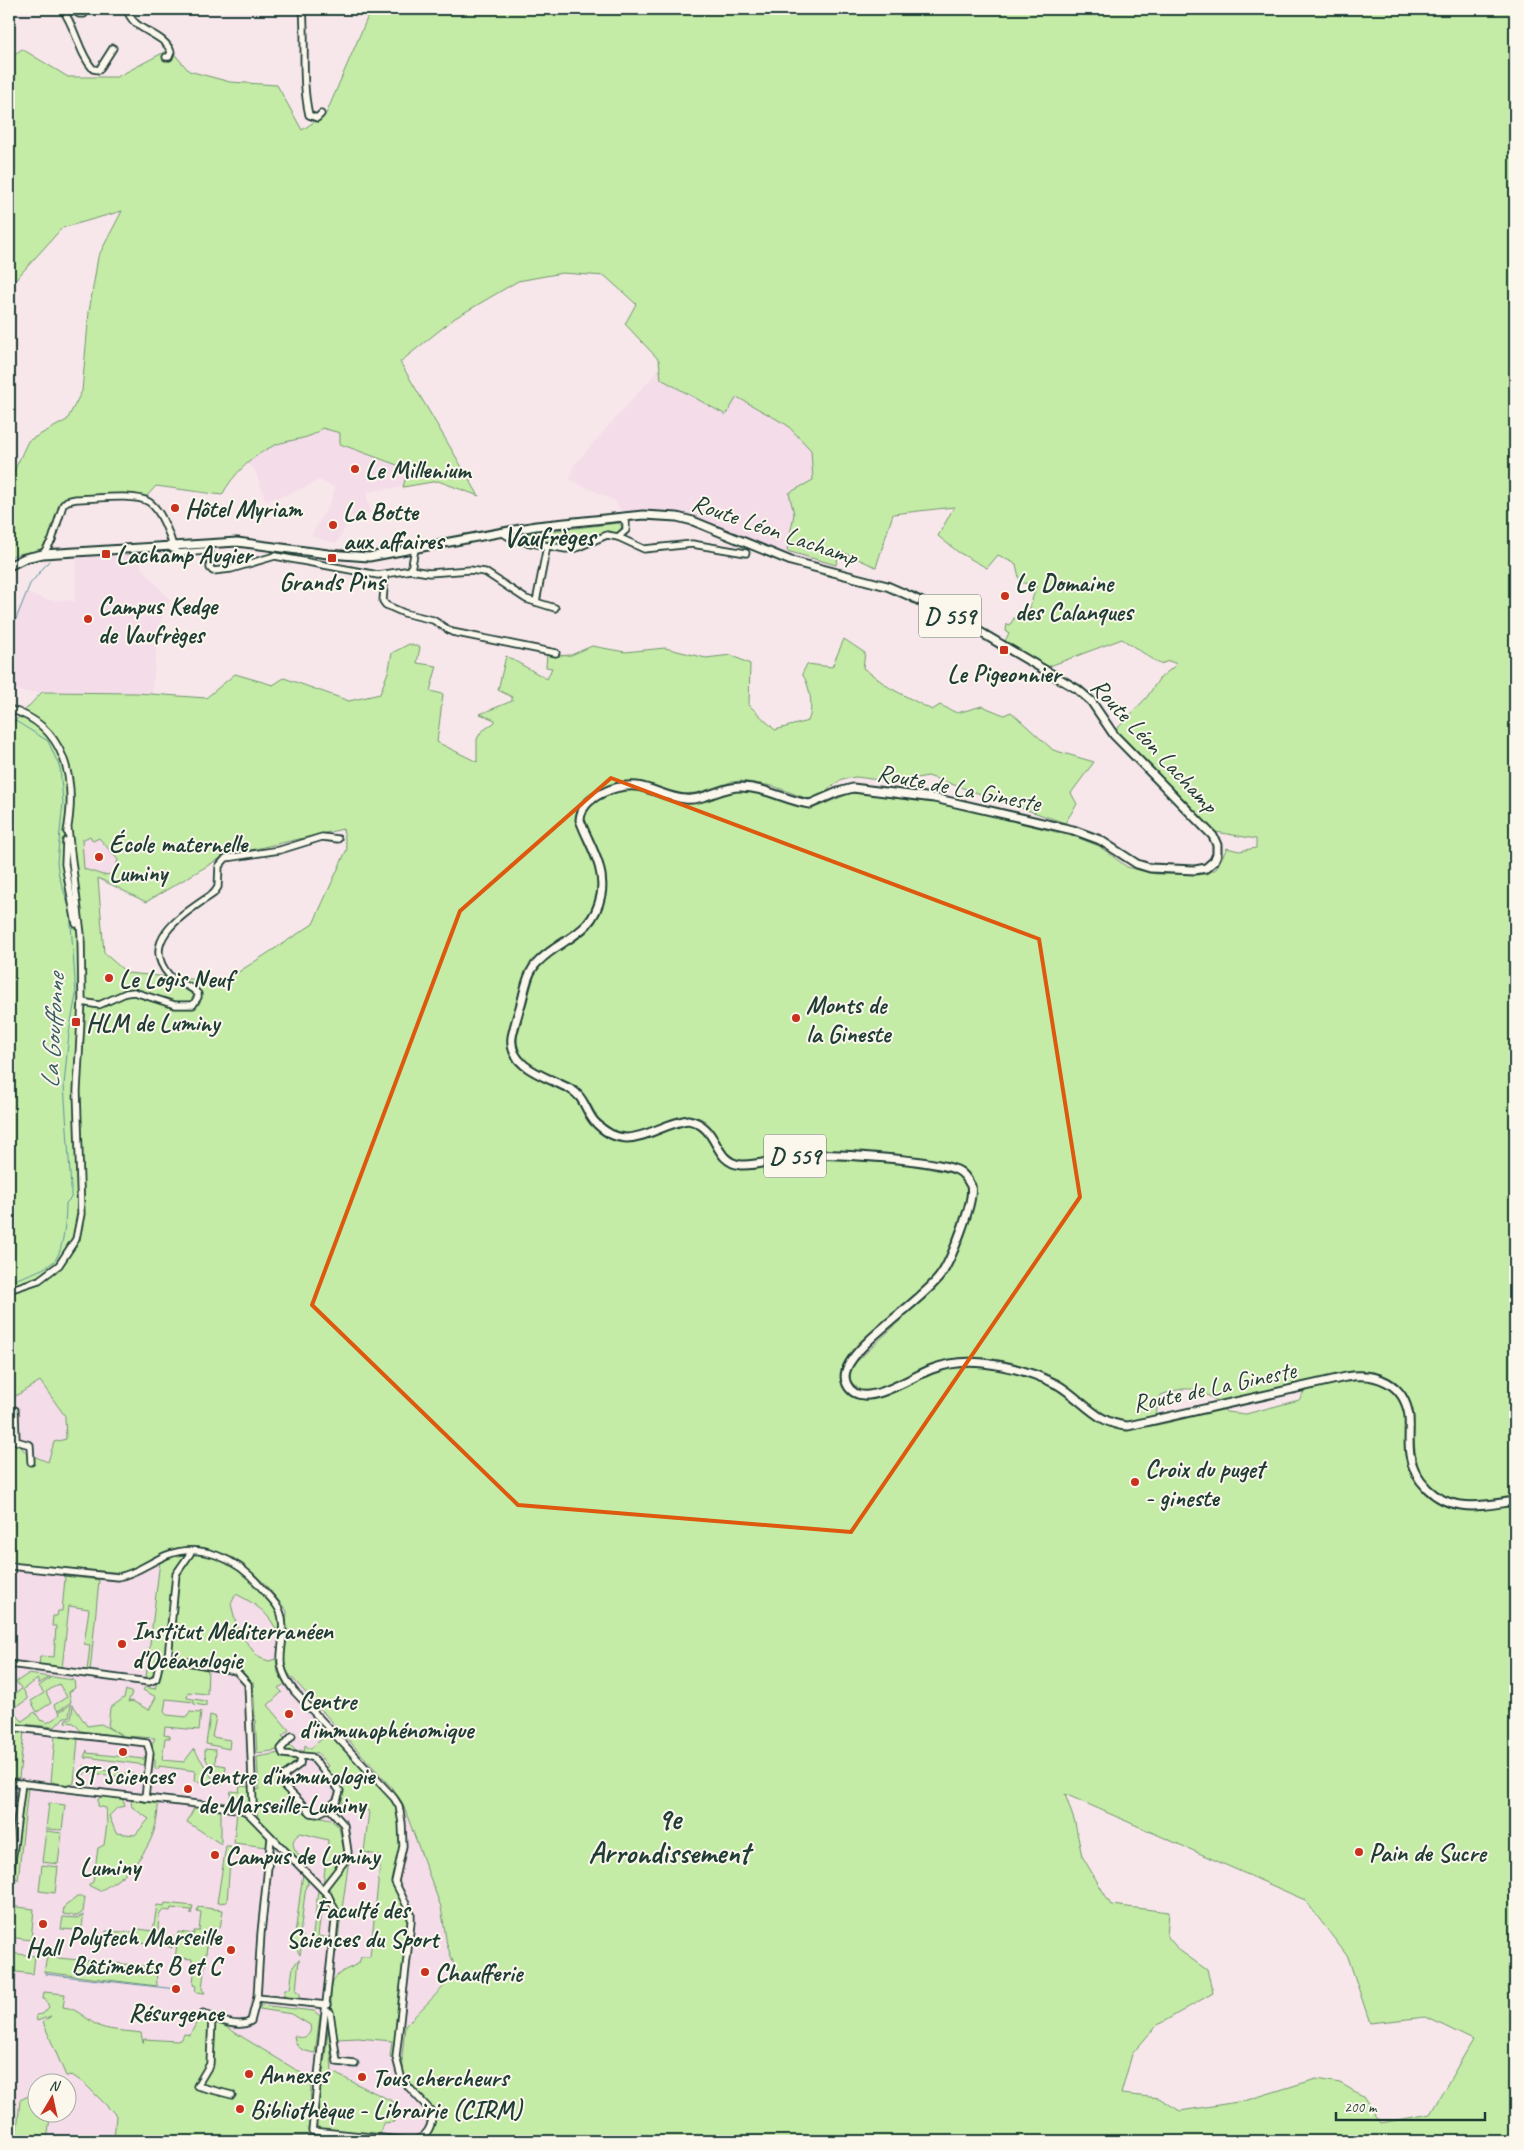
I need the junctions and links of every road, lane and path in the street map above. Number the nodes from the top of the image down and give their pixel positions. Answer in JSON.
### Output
{"nodes":[{"id":1,"x":62,"y":9,"type":"edge"},
{"id":2,"x":71,"y":9,"type":"edge"},
{"id":3,"x":84,"y":9,"type":"edge"},
{"id":4,"x":127,"y":9,"type":"edge"},
{"id":5,"x":304,"y":9,"type":"edge"},
{"id":6,"x":113,"y":48,"type":"dead end"},
{"id":7,"x":166,"y":57,"type":"dead end"},
{"id":8,"x":321,"y":114,"type":"dead end"},
{"id":9,"x":622,"y":518,"type":"junction"},
{"id":10,"x":501,"y":532,"type":"junction"},
{"id":11,"x":618,"y":537,"type":"junction"},
{"id":12,"x":170,"y":546,"type":"junction"},
{"id":13,"x":547,"y":546,"type":"junction"},
{"id":14,"x":415,"y":549,"type":"junction"},
{"id":15,"x":746,"y":553,"type":"dead end"},
{"id":16,"x":43,"y":554,"type":"junction"},
{"id":17,"x":9,"y":566,"type":"edge"},
{"id":18,"x":411,"y":570,"type":"junction"},
{"id":19,"x":385,"y":575,"type":"junction"},
{"id":20,"x":536,"y":602,"type":"junction"},
{"id":21,"x":555,"y":608,"type":"dead end"},
{"id":22,"x":556,"y":653,"type":"dead end"},
{"id":23,"x":11,"y":710,"type":"edge"},
{"id":24,"x":338,"y":839,"type":"dead end"},
{"id":25,"x":1217,"y":854,"type":"joint"},
{"id":26,"x":82,"y":1002,"type":"junction"},
{"id":27,"x":9,"y":1290,"type":"edge"},
{"id":28,"x":9,"y":1408,"type":"edge"},
{"id":29,"x":12,"y":1441,"type":"edge"},
{"id":30,"x":31,"y":1462,"type":"dead end"},
{"id":31,"x":1515,"y":1501,"type":"edge"},
{"id":32,"x":192,"y":1552,"type":"junction"},
{"id":33,"x":9,"y":1566,"type":"edge"},
{"id":34,"x":168,"y":1658,"type":"junction"},
{"id":35,"x":9,"y":1664,"type":"edge"},
{"id":36,"x":17,"y":1665,"type":"junction"},
{"id":37,"x":9,"y":1670,"type":"edge"},
{"id":38,"x":9,"y":1727,"type":"edge"},
{"id":39,"x":292,"y":1736,"type":"dead end"},
{"id":40,"x":301,"y":1756,"type":"junction"},
{"id":41,"x":9,"y":1782,"type":"edge"},
{"id":42,"x":22,"y":1783,"type":"junction"},
{"id":43,"x":145,"y":1798,"type":"junction"},
{"id":44,"x":329,"y":1808,"type":"junction"},
{"id":45,"x":248,"y":1813,"type":"junction"},
{"id":46,"x":271,"y":1838,"type":"junction"},
{"id":47,"x":9,"y":1874,"type":"edge"},
{"id":48,"x":323,"y":1889,"type":"junction"},
{"id":49,"x":257,"y":1998,"type":"junction"},
{"id":50,"x":326,"y":2008,"type":"junction"},
{"id":51,"x":203,"y":2013,"type":"dead end"},
{"id":52,"x":212,"y":2018,"type":"junction"},
{"id":53,"x":355,"y":2064,"type":"dead end"},
{"id":54,"x":232,"y":2095,"type":"dead end"},
{"id":55,"x":387,"y":2140,"type":"edge"},
{"id":56,"x":418,"y":2141,"type":"edge"}],
"edges":[{"from":1,"to":6,"type":"street"},
{"from":2,"to":3,"type":"street"},
{"from":4,"to":7,"type":"street"},
{"from":5,"to":8,"type":"street"},
{"from":9,"to":10,"type":"main road","name":"Route Léon Lachamp","number":"D 559"},
{"from":9,"to":11,"type":"street"},
{"from":9,"to":25,"type":"main road","name":"Route Léon Lachamp","number":"D 559"},
{"from":10,"to":13,"type":"street"},
{"from":10,"to":14,"type":"main road","name":"Route Léon Lachamp","number":"D 559"},
{"from":11,"to":13,"type":"street"},
{"from":11,"to":15,"type":"street"},
{"from":12,"to":14,"type":"main road","name":"Route Léon Lachamp","number":"D 559"},
{"from":12,"to":16,"type":"main road","name":"Route Léon Lachamp","number":"D 559"},
{"from":12,"to":16,"type":"street"},
{"from":12,"to":19,"type":"street"},
{"from":13,"to":20,"type":"street"},
{"from":14,"to":18,"type":"street"},
{"from":16,"to":17,"type":"main road","name":"Route Léon Lachamp","number":"D 559"},
{"from":18,"to":19,"type":"street"},
{"from":18,"to":20,"type":"street"},
{"from":19,"to":22,"type":"street"},
{"from":20,"to":21,"type":"street"},
{"from":23,"to":26,"type":"street"},
{"from":24,"to":26,"type":"street"},
{"from":25,"to":31,"type":"main road","name":"Route de La Gineste","number":"D 559"},
{"from":26,"to":27,"type":"street"},
{"from":28,"to":29,"type":"street"},
{"from":29,"to":30,"type":"street"},
{"from":32,"to":33,"type":"street"},
{"from":32,"to":34,"type":"street"},
{"from":32,"to":56,"type":"street"},
{"from":34,"to":36,"type":"street"},
{"from":34,"to":45,"type":"street"},
{"from":35,"to":36,"type":"street"},
{"from":36,"to":37,"type":"street"},
{"from":38,"to":43,"type":"street"},
{"from":39,"to":40,"type":"street"},
{"from":40,"to":44,"type":"street"},
{"from":40,"to":44,"type":"street"},
{"from":41,"to":42,"type":"street"},
{"from":42,"to":43,"type":"street"},
{"from":42,"to":47,"type":"street"},
{"from":43,"to":45,"type":"street"},
{"from":44,"to":48,"type":"street"},
{"from":45,"to":46,"type":"street"},
{"from":46,"to":48,"type":"street"},
{"from":46,"to":49,"type":"street"},
{"from":48,"to":50,"type":"street"},
{"from":49,"to":50,"type":"street"},
{"from":49,"to":52,"type":"street"},
{"from":50,"to":53,"type":"street"},
{"from":50,"to":55,"type":"street"},
{"from":51,"to":52,"type":"street"},
{"from":52,"to":54,"type":"street"},
{"from":55,"to":56,"type":"street"}]}
